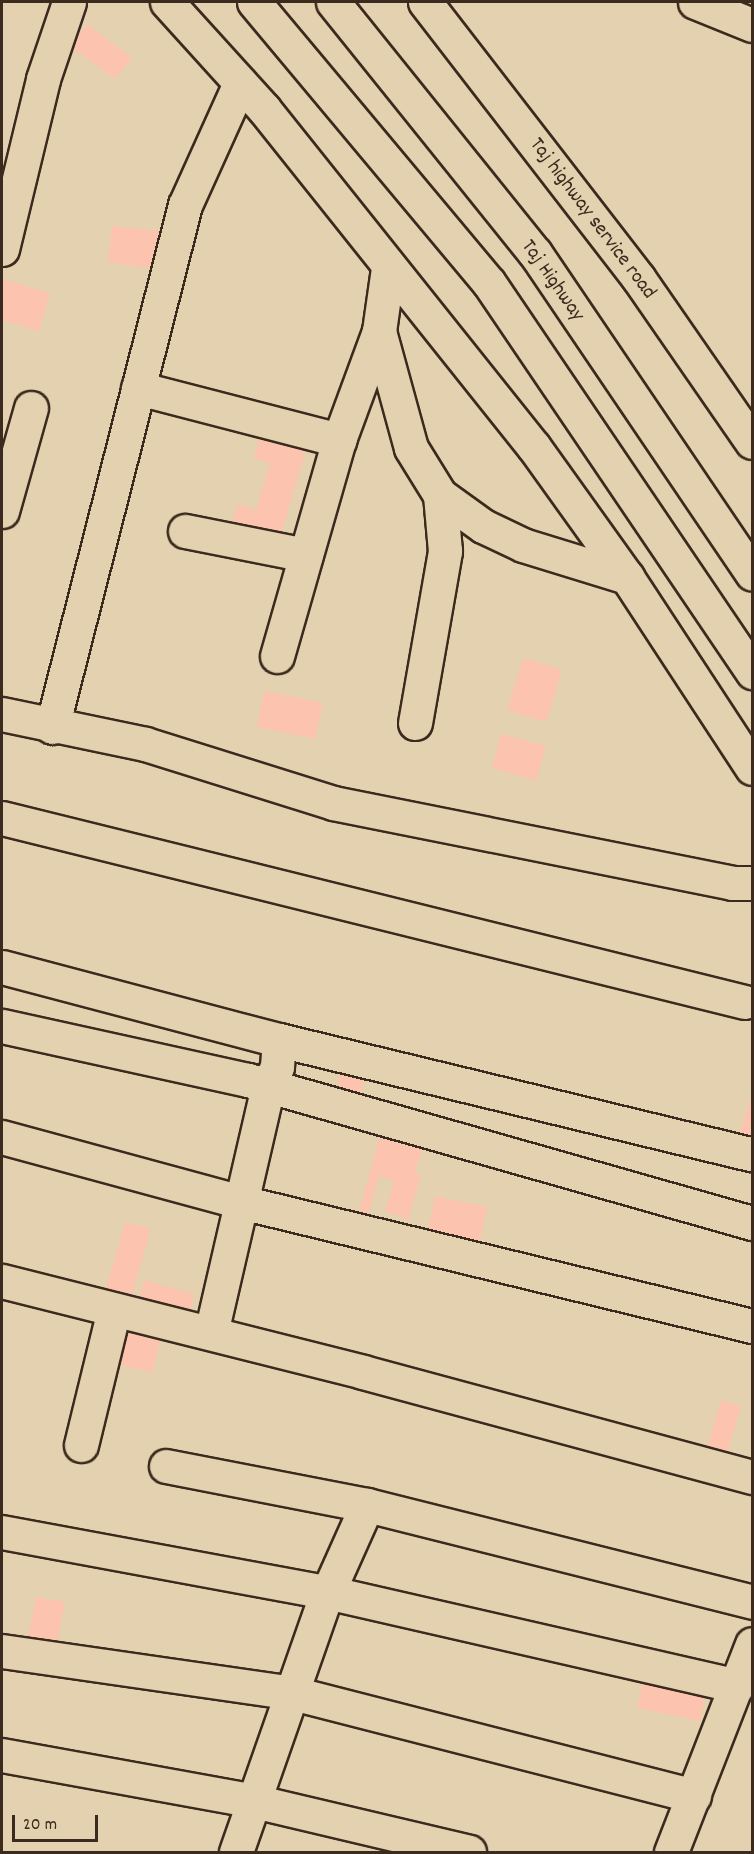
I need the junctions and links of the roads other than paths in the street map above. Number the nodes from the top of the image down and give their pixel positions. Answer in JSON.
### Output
{"nodes":[{"id":1,"x":69,"y":2,"type":"edge"},
{"id":2,"x":167,"y":2,"type":"edge"},
{"id":3,"x":254,"y":2,"type":"edge"},
{"id":4,"x":333,"y":2,"type":"edge"},
{"id":5,"x":425,"y":2,"type":"edge"},
{"id":6,"x":695,"y":2,"type":"edge"},
{"id":7,"x":753,"y":25,"type":"edge"},
{"id":8,"x":240,"y":82,"type":"junction"},
{"id":9,"x":2,"y":249,"type":"edge"},
{"id":10,"x":388,"y":268,"type":"junction"},
{"id":11,"x":379,"y":331,"type":"junction"},
{"id":12,"x":138,"y":388,"type":"junction"},
{"id":13,"x":31,"y":408,"type":"dead end"},
{"id":14,"x":339,"y":440,"type":"junction"},
{"id":15,"x":753,"y":442,"type":"edge"},
{"id":16,"x":440,"y":495,"type":"junction"},
{"id":17,"x":2,"y":511,"type":"edge"},
{"id":18,"x":185,"y":531,"type":"dead end"},
{"id":19,"x":306,"y":555,"type":"junction"},
{"id":20,"x":753,"y":574,"type":"edge"},
{"id":21,"x":627,"y":577,"type":"junction"},
{"id":22,"x":277,"y":656,"type":"dead end"},
{"id":23,"x":753,"y":672,"type":"edge"},
{"id":24,"x":2,"y":714,"type":"edge"},
{"id":25,"x":415,"y":723,"type":"dead end"},
{"id":26,"x":52,"y":727,"type":"junction"},
{"id":27,"x":753,"y":768,"type":"edge"},
{"id":28,"x":2,"y":818,"type":"edge"},
{"id":29,"x":753,"y":883,"type":"edge"},
{"id":30,"x":2,"y":967,"type":"edge"},
{"id":31,"x":745,"y":1002,"type":"dead end"},
{"id":32,"x":2,"y":1026,"type":"edge"},
{"id":33,"x":279,"y":1040,"type":"junction"},
{"id":34,"x":268,"y":1086,"type":"junction"},
{"id":35,"x":2,"y":1137,"type":"edge"},
{"id":36,"x":753,"y":1154,"type":"edge"},
{"id":37,"x":241,"y":1202,"type":"junction"},
{"id":38,"x":753,"y":1223,"type":"edge"},
{"id":39,"x":2,"y":1281,"type":"edge"},
{"id":40,"x":114,"y":1310,"type":"junction"},
{"id":41,"x":753,"y":1326,"type":"edge"},
{"id":42,"x":211,"y":1333,"type":"junction"},
{"id":43,"x":81,"y":1445,"type":"dead end"},
{"id":44,"x":166,"y":1466,"type":"dead end"},
{"id":45,"x":753,"y":1477,"type":"edge"},
{"id":46,"x":367,"y":1505,"type":"junction"},
{"id":47,"x":2,"y":1532,"type":"edge"},
{"id":48,"x":327,"y":1592,"type":"junction"},
{"id":49,"x":753,"y":1602,"type":"edge"},
{"id":50,"x":753,"y":1644,"type":"edge"},
{"id":51,"x":2,"y":1652,"type":"edge"},
{"id":52,"x":737,"y":1686,"type":"junction"},
{"id":53,"x":293,"y":1693,"type":"junction"},
{"id":54,"x":2,"y":1755,"type":"edge"},
{"id":55,"x":694,"y":1796,"type":"junction"},
{"id":56,"x":254,"y":1801,"type":"junction"},
{"id":57,"x":236,"y":1852,"type":"edge"},
{"id":58,"x":469,"y":1852,"type":"edge"},
{"id":59,"x":671,"y":1852,"type":"edge"}],
"edges":[{"from":1,"to":9,"type":"street"},
{"from":2,"to":8,"type":"street"},
{"from":3,"to":23,"type":"street"},
{"from":4,"to":20,"type":"street","name":"Taj Highway"},
{"from":5,"to":15,"type":"street","name":"Taj highway service road"},
{"from":6,"to":7,"type":"street"},
{"from":8,"to":10,"type":"street"},
{"from":8,"to":12,"type":"street"},
{"from":10,"to":11,"type":"street"},
{"from":10,"to":21,"type":"street"},
{"from":11,"to":14,"type":"street"},
{"from":11,"to":16,"type":"street"},
{"from":12,"to":14,"type":"street"},
{"from":12,"to":26,"type":"street"},
{"from":13,"to":17,"type":"street"},
{"from":14,"to":19,"type":"street"},
{"from":16,"to":21,"type":"street"},
{"from":16,"to":25,"type":"street"},
{"from":18,"to":19,"type":"street"},
{"from":19,"to":22,"type":"street"},
{"from":21,"to":27,"type":"street"},
{"from":24,"to":26,"type":"street"},
{"from":26,"to":29,"type":"street"},
{"from":28,"to":31,"type":"street"},
{"from":30,"to":33,"type":"street"},
{"from":32,"to":34,"type":"street"},
{"from":33,"to":34,"type":"street"},
{"from":33,"to":36,"type":"street"},
{"from":34,"to":37,"type":"street"},
{"from":34,"to":38,"type":"street"},
{"from":35,"to":37,"type":"street"},
{"from":37,"to":41,"type":"street"},
{"from":37,"to":42,"type":"street"},
{"from":39,"to":40,"type":"street"},
{"from":40,"to":42,"type":"street"},
{"from":40,"to":43,"type":"street"},
{"from":42,"to":45,"type":"street"},
{"from":44,"to":46,"type":"street"},
{"from":46,"to":48,"type":"street"},
{"from":46,"to":49,"type":"street"},
{"from":47,"to":48,"type":"street"},
{"from":48,"to":52,"type":"street"},
{"from":48,"to":53,"type":"street"},
{"from":50,"to":52,"type":"street"},
{"from":51,"to":53,"type":"street"},
{"from":52,"to":55,"type":"street"},
{"from":53,"to":55,"type":"street"},
{"from":53,"to":56,"type":"street"},
{"from":54,"to":56,"type":"street"},
{"from":55,"to":59,"type":"street"},
{"from":56,"to":57,"type":"street"},
{"from":56,"to":58,"type":"street"}]}
